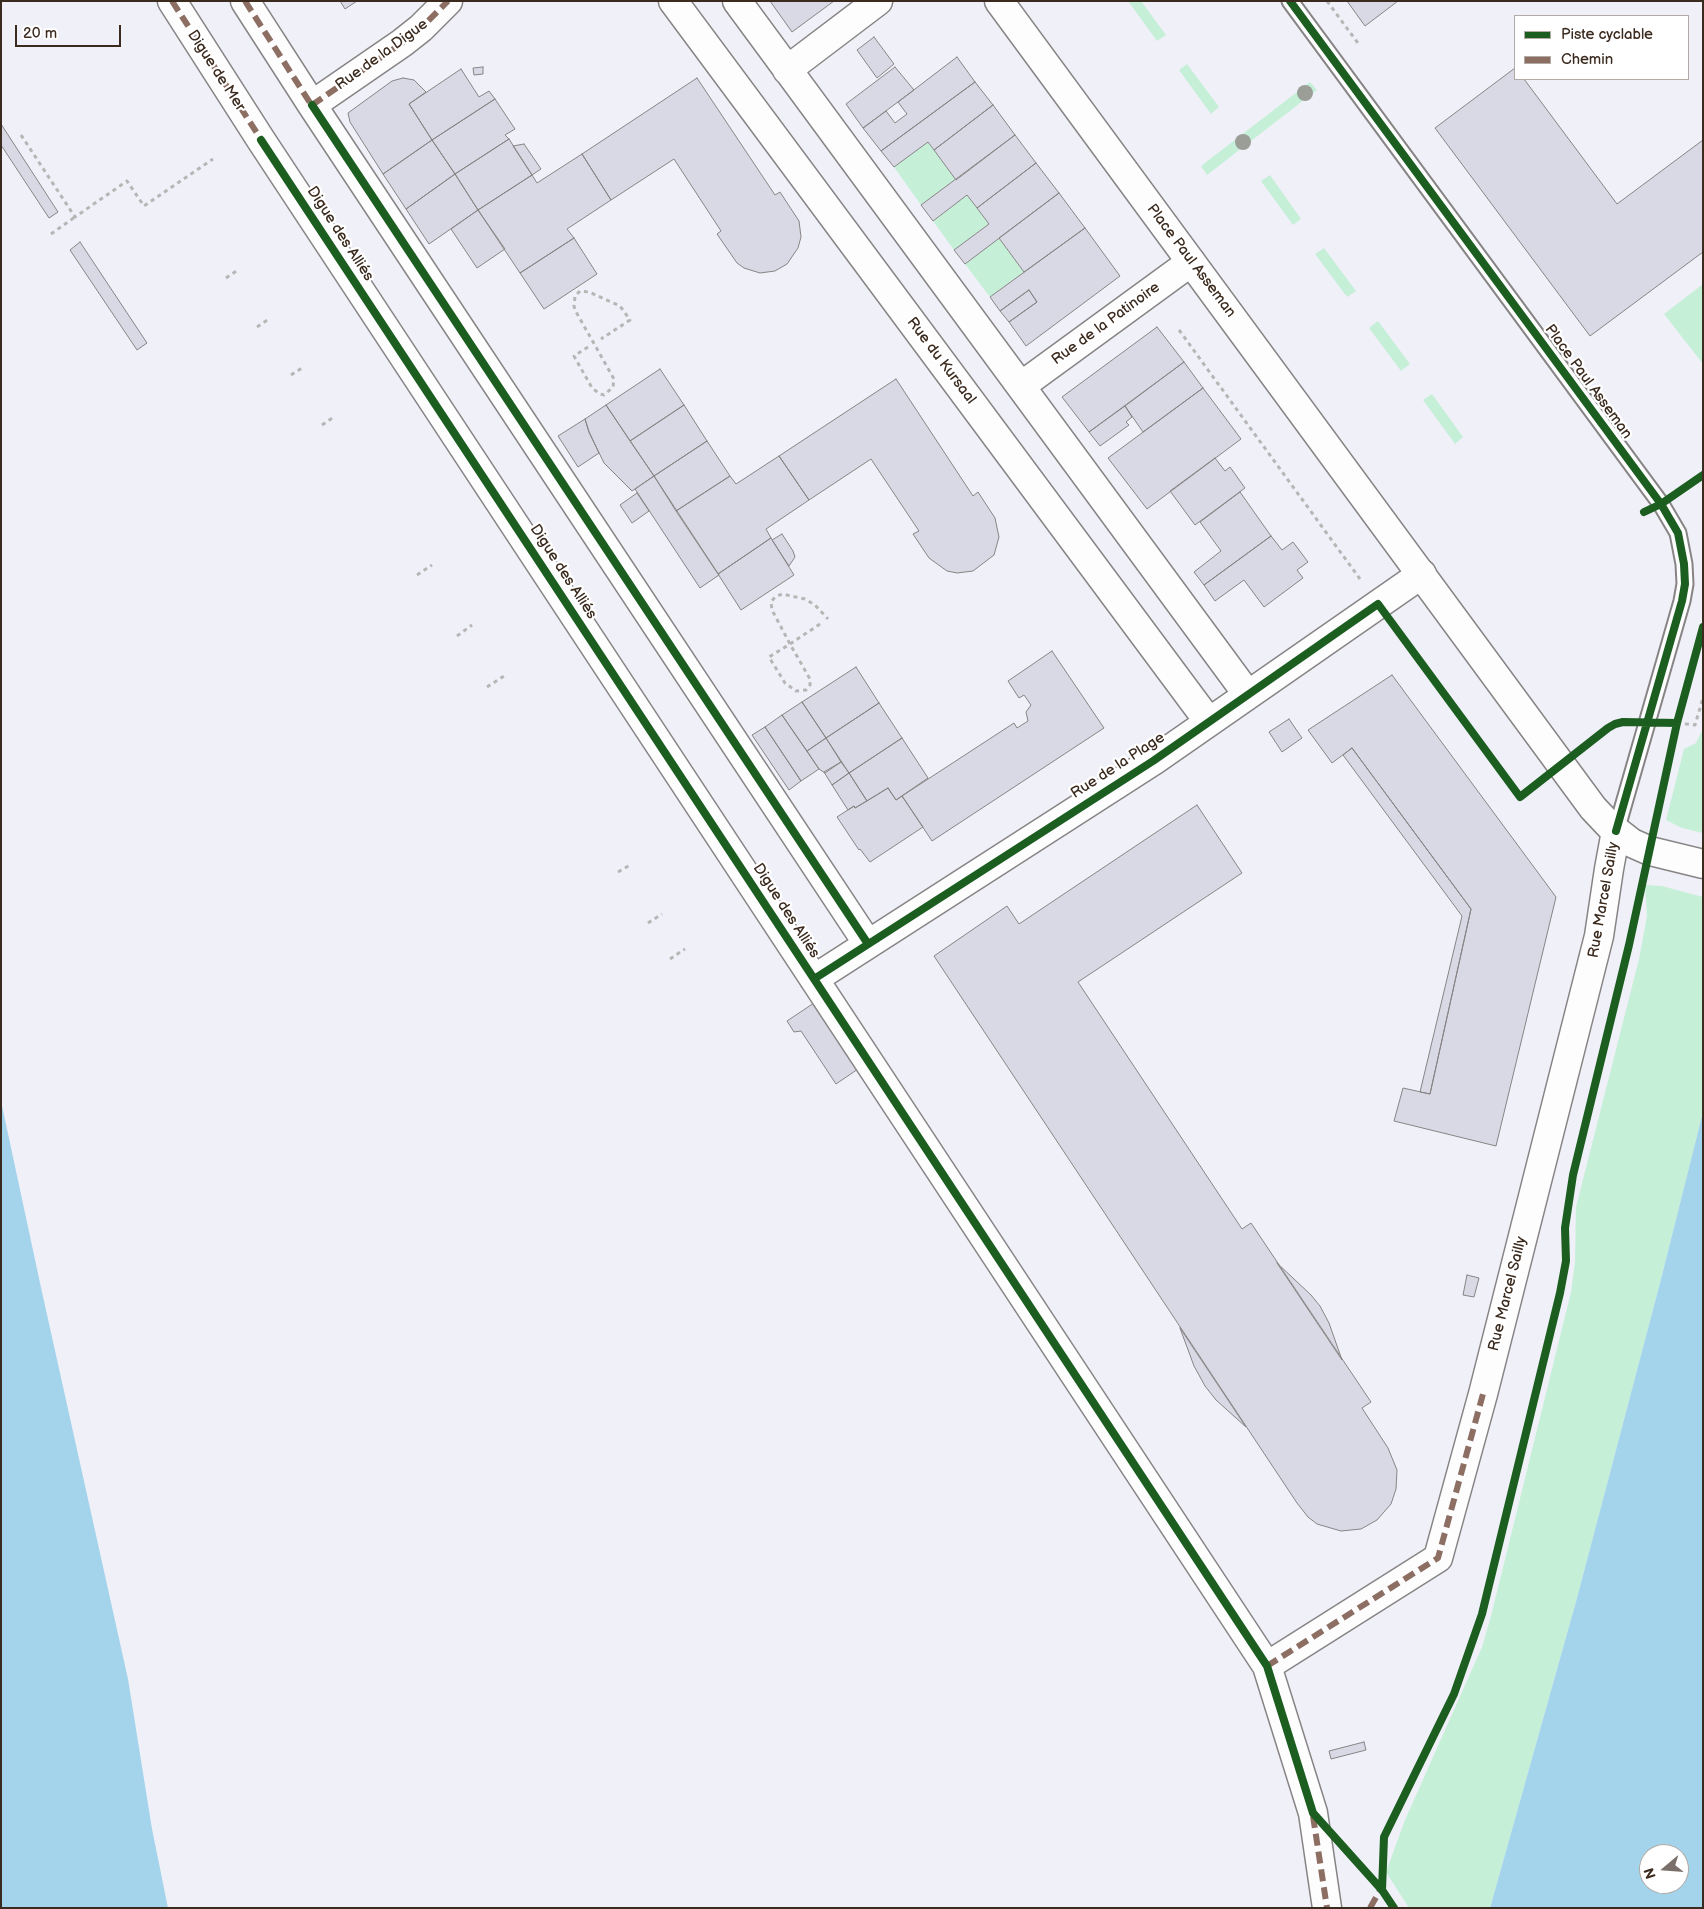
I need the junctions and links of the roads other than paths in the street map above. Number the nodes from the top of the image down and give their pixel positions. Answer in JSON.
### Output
{"nodes":[{"id":1,"x":172,"y":1,"type":"edge"},
{"id":2,"x":245,"y":1,"type":"edge"},
{"id":3,"x":448,"y":1,"type":"edge"},
{"id":4,"x":673,"y":1,"type":"edge"},
{"id":5,"x":737,"y":1,"type":"edge"},
{"id":6,"x":878,"y":1,"type":"edge"},
{"id":7,"x":999,"y":1,"type":"edge"},
{"id":8,"x":1290,"y":1,"type":"edge"},
{"id":9,"x":788,"y":70,"type":"junction"},
{"id":10,"x":312,"y":106,"type":"junction"},
{"id":11,"x":261,"y":140,"type":"joint"},
{"id":12,"x":1191,"y":262,"type":"junction"},
{"id":13,"x":1020,"y":386,"type":"junction"},
{"id":14,"x":1422,"y":574,"type":"junction"},
{"id":15,"x":1248,"y":695,"type":"junction"},
{"id":16,"x":1209,"y":722,"type":"junction"},
{"id":17,"x":1616,"y":831,"type":"junction"},
{"id":18,"x":1703,"y":864,"type":"edge"},
{"id":19,"x":868,"y":944,"type":"junction"},
{"id":20,"x":814,"y":978,"type":"junction"},
{"id":21,"x":1267,"y":1666,"type":"junction"},
{"id":22,"x":1327,"y":1908,"type":"edge"}],
"edges":[{"from":1,"to":11,"type":"street","name":"Digue de Mer"},
{"from":2,"to":10,"type":"street"},
{"from":3,"to":10,"type":"street","name":"Rue de la Digue"},
{"from":4,"to":16,"type":"street","name":"Rue du Kursaal"},
{"from":5,"to":9,"type":"street"},
{"from":6,"to":9,"type":"street"},
{"from":7,"to":12,"type":"street","name":"Place Paul Asseman"},
{"from":8,"to":17,"type":"lane","name":"Place Paul Asseman"},
{"from":9,"to":13,"type":"street"},
{"from":10,"to":19,"type":"street"},
{"from":11,"to":20,"type":"street","name":"Digue des Alliés"},
{"from":12,"to":13,"type":"street","name":"Rue de la Patinoire"},
{"from":12,"to":14,"type":"street","name":"Place Paul Asseman"},
{"from":13,"to":15,"type":"street"},
{"from":14,"to":15,"type":"street","name":"Rue de la Plage"},
{"from":14,"to":17,"type":"street","name":"Place Paul Asseman"},
{"from":15,"to":16,"type":"street","name":"Rue de la Plage"},
{"from":16,"to":19,"type":"street","name":"Rue de la Plage"},
{"from":17,"to":18,"type":"street","name":"Place Paul Asseman"},
{"from":17,"to":21,"type":"street","name":"Rue Marcel Sailly"},
{"from":19,"to":20,"type":"street","name":"Digue des Alliés"},
{"from":20,"to":21,"type":"street"},
{"from":21,"to":22,"type":"street"}]}
